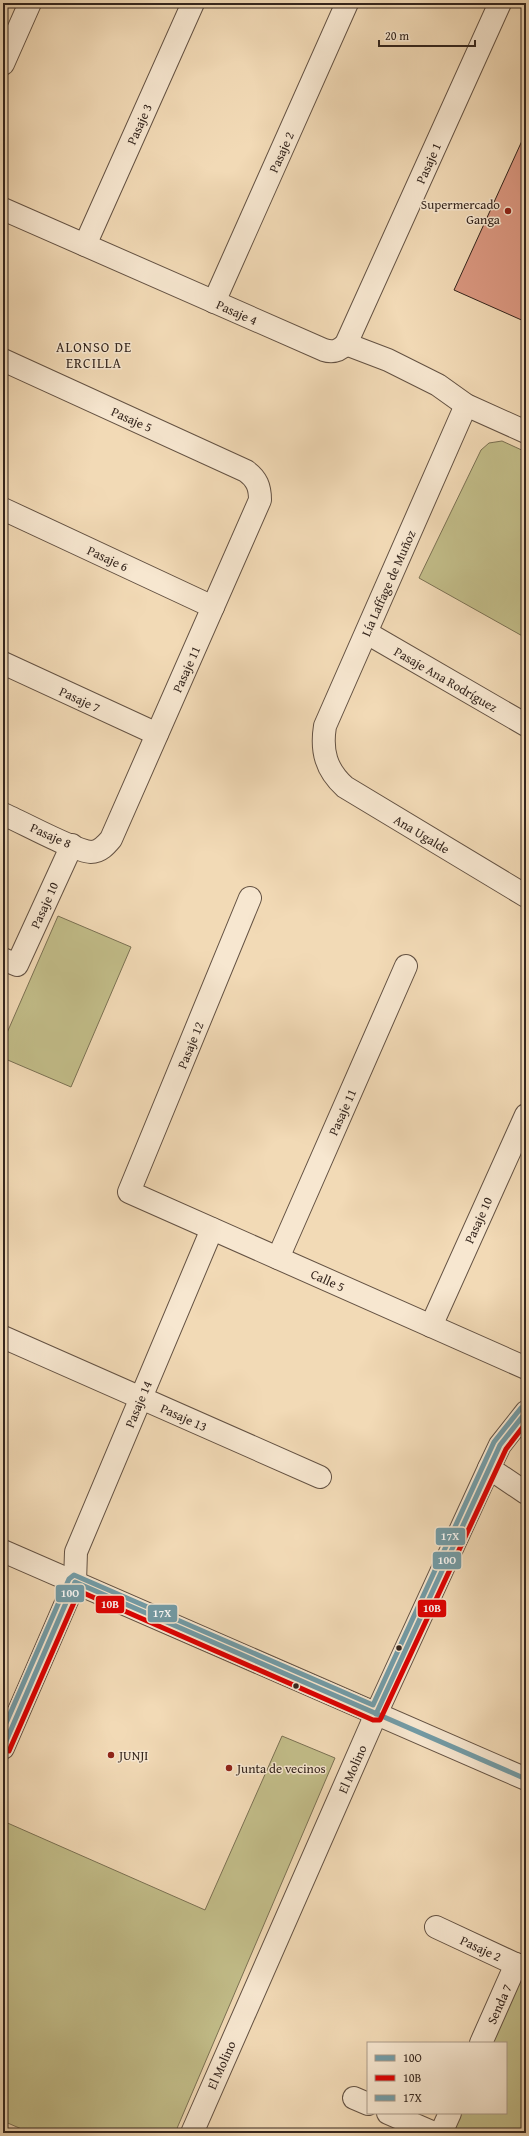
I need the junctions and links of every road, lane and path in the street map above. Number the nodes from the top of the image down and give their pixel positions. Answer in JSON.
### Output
{"nodes":[{"id":1,"x":30,"y":3,"type":"edge"},
{"id":2,"x":193,"y":3,"type":"edge"},
{"id":3,"x":347,"y":3,"type":"edge"},
{"id":4,"x":500,"y":3,"type":"edge"},
{"id":5,"x":3,"y":64,"type":"edge"},
{"id":6,"x":3,"y":209,"type":"edge"},
{"id":7,"x":85,"y":245,"type":"junction"},
{"id":8,"x":214,"y":302,"type":"junction"},
{"id":9,"x":346,"y":344,"type":"junction"},
{"id":10,"x":3,"y":360,"type":"edge"},
{"id":11,"x":466,"y":405,"type":"junction"},
{"id":12,"x":526,"y":432,"type":"edge"},
{"id":13,"x":258,"y":483,"type":"joint"},
{"id":14,"x":3,"y":509,"type":"edge"},
{"id":15,"x":213,"y":607,"type":"junction"},
{"id":16,"x":367,"y":632,"type":"junction"},
{"id":17,"x":3,"y":663,"type":"edge"},
{"id":18,"x":526,"y":725,"type":"edge"},
{"id":19,"x":157,"y":734,"type":"junction"},
{"id":20,"x":326,"y":764,"type":"joint"},
{"id":21,"x":3,"y":814,"type":"edge"},
{"id":22,"x":72,"y":845,"type":"junction"},
{"id":23,"x":99,"y":850,"type":"joint"},
{"id":24,"x":526,"y":896,"type":"edge"},
{"id":25,"x":250,"y":898,"type":"dead end"},
{"id":26,"x":10,"y":962,"type":"edge"},
{"id":27,"x":406,"y":966,"type":"dead end"},
{"id":28,"x":526,"y":1114,"type":"edge"},
{"id":29,"x":129,"y":1192,"type":"joint"},
{"id":30,"x":212,"y":1229,"type":"junction"},
{"id":31,"x":278,"y":1258,"type":"junction"},
{"id":32,"x":431,"y":1326,"type":"junction"},
{"id":33,"x":3,"y":1337,"type":"edge"},
{"id":34,"x":526,"y":1368,"type":"edge"},
{"id":35,"x":140,"y":1398,"type":"junction"},
{"id":36,"x":526,"y":1412,"type":"edge"},
{"id":37,"x":489,"y":1468,"type":"junction"},
{"id":38,"x":320,"y":1477,"type":"dead end"},
{"id":39,"x":526,"y":1493,"type":"edge"},
{"id":40,"x":3,"y":1551,"type":"edge"},
{"id":41,"x":75,"y":1582,"type":"junction"},
{"id":42,"x":376,"y":1714,"type":"junction"},
{"id":43,"x":3,"y":1748,"type":"edge"},
{"id":44,"x":526,"y":1779,"type":"edge"},
{"id":45,"x":436,"y":1928,"type":"dead end"},
{"id":46,"x":521,"y":1967,"type":"edge"},
{"id":47,"x":482,"y":2042,"type":"edge"},
{"id":48,"x":390,"y":2114,"type":"edge"},
{"id":49,"x":450,"y":2114,"type":"edge"},
{"id":50,"x":192,"y":2133,"type":"edge"},
{"id":51,"x":434,"y":2133,"type":"edge"},
{"id":52,"x":441,"y":2133,"type":"edge"}],
"edges":[{"from":1,"to":5,"type":"street"},
{"from":2,"to":7,"type":"street","name":"Pasaje 3"},
{"from":3,"to":8,"type":"street","name":"Pasaje 2"},
{"from":4,"to":9,"type":"street","name":"Pasaje 1"},
{"from":6,"to":7,"type":"street","name":"Pasaje 4"},
{"from":7,"to":8,"type":"street","name":"Pasaje 4"},
{"from":8,"to":9,"type":"street","name":"Pasaje 4"},
{"from":9,"to":11,"type":"street"},
{"from":10,"to":13,"type":"street","name":"Pasaje 5"},
{"from":11,"to":12,"type":"street"},
{"from":11,"to":16,"type":"street","name":"Lía Laffage de Muñoz"},
{"from":13,"to":15,"type":"street","name":"Pasaje 11"},
{"from":14,"to":15,"type":"street","name":"Pasaje 6"},
{"from":15,"to":19,"type":"street","name":"Pasaje 11"},
{"from":16,"to":18,"type":"street","name":"Pasaje Ana Rodríguez"},
{"from":16,"to":20,"type":"street","name":"Lía Laffage de Muñoz"},
{"from":17,"to":19,"type":"street","name":"Pasaje 7"},
{"from":19,"to":23,"type":"street","name":"Pasaje 11"},
{"from":20,"to":24,"type":"street","name":"Ana Ugalde"},
{"from":21,"to":22,"type":"street","name":"Pasaje 8"},
{"from":22,"to":23,"type":"street","name":"Pasaje 8"},
{"from":22,"to":26,"type":"street","name":"Pasaje 10"},
{"from":25,"to":29,"type":"street","name":"Pasaje 12"},
{"from":27,"to":31,"type":"street","name":"Pasaje 11"},
{"from":28,"to":32,"type":"street","name":"Pasaje 10"},
{"from":29,"to":30,"type":"street","name":"Calle 5"},
{"from":30,"to":31,"type":"street","name":"Calle 5"},
{"from":30,"to":35,"type":"street","name":"Pasaje 14"},
{"from":31,"to":32,"type":"street","name":"Calle 5"},
{"from":32,"to":34,"type":"street","name":"Calle 5"},
{"from":33,"to":35,"type":"street","name":"Pasaje 13"},
{"from":35,"to":38,"type":"street","name":"Pasaje 13"},
{"from":35,"to":41,"type":"street","name":"Pasaje 14"},
{"from":36,"to":37,"type":"street","name":"El Molino"},
{"from":37,"to":39,"type":"street"},
{"from":37,"to":42,"type":"street","name":"El Molino"},
{"from":40,"to":41,"type":"street"},
{"from":41,"to":42,"type":"street"},
{"from":41,"to":43,"type":"street"},
{"from":42,"to":44,"type":"street"},
{"from":42,"to":50,"type":"street","name":"El Molino"},
{"from":45,"to":46,"type":"street","name":"Pasaje 2"},
{"from":46,"to":47,"type":"street","name":"Senda 7"},
{"from":48,"to":51,"type":"street"},
{"from":49,"to":52,"type":"street"}]}
